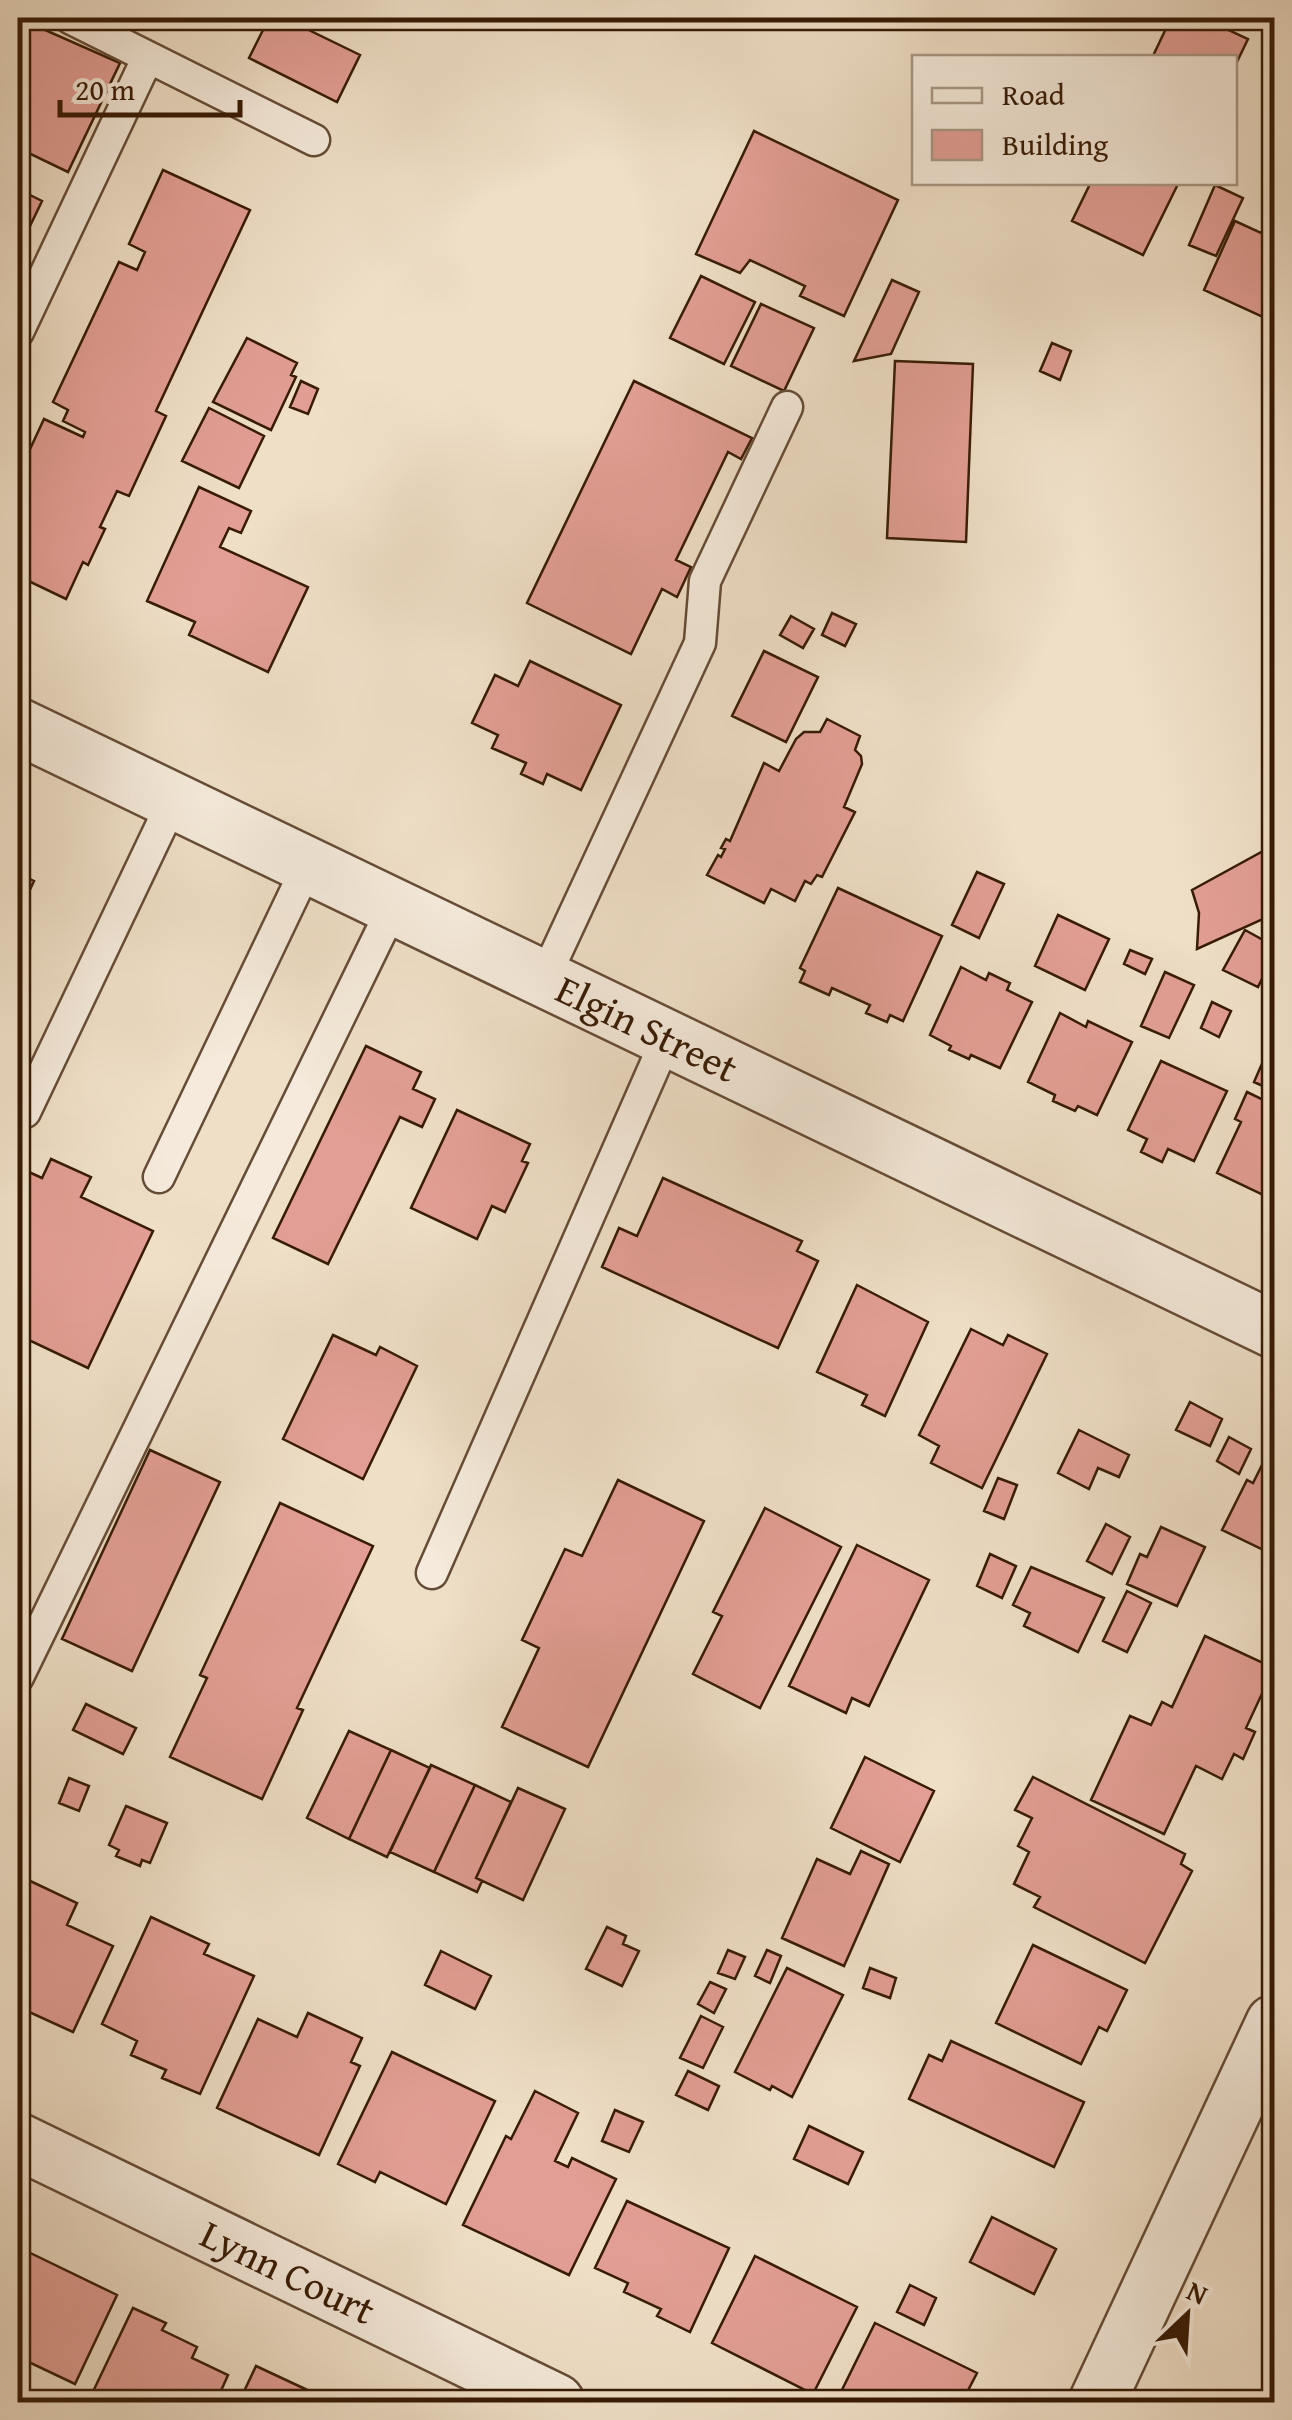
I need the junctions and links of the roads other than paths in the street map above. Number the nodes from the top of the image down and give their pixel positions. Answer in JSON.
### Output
{"nodes":[{"id":1,"x":70,"y":18,"type":"edge"},
{"id":2,"x":148,"y":57,"type":"junction"},
{"id":3,"x":314,"y":140,"type":"dead end"},
{"id":4,"x":18,"y":332,"type":"edge"},
{"id":5,"x":787,"y":406,"type":"dead end"},
{"id":6,"x":18,"y":726,"type":"edge"},
{"id":7,"x":173,"y":801,"type":"junction"},
{"id":8,"x":308,"y":865,"type":"junction"},
{"id":9,"x":393,"y":907,"type":"junction"},
{"id":10,"x":544,"y":980,"type":"junction"},
{"id":11,"x":667,"y":1038,"type":"junction"},
{"id":12,"x":25,"y":1112,"type":"dead end"},
{"id":13,"x":159,"y":1177,"type":"dead end"},
{"id":14,"x":1274,"y":1330,"type":"edge"},
{"id":15,"x":432,"y":1573,"type":"dead end"},
{"id":16,"x":18,"y":1677,"type":"edge"},
{"id":17,"x":1274,"y":2023,"type":"edge"},
{"id":18,"x":18,"y":2141,"type":"edge"},
{"id":19,"x":556,"y":2402,"type":"edge"},
{"id":20,"x":1096,"y":2402,"type":"edge"}],
"edges":[{"from":1,"to":2,"type":"lane"},
{"from":2,"to":3,"type":"lane"},
{"from":2,"to":4,"type":"lane"},
{"from":5,"to":10,"type":"lane"},
{"from":6,"to":7,"type":"street","name":"Elgin Street"},
{"from":7,"to":8,"type":"street","name":"Elgin Street"},
{"from":7,"to":12,"type":"lane"},
{"from":8,"to":9,"type":"street","name":"Elgin Street"},
{"from":8,"to":13,"type":"lane"},
{"from":9,"to":10,"type":"street","name":"Elgin Street"},
{"from":9,"to":16,"type":"lane"},
{"from":10,"to":11,"type":"street","name":"Elgin Street"},
{"from":11,"to":14,"type":"street","name":"Elgin Street"},
{"from":11,"to":15,"type":"lane"},
{"from":17,"to":20,"type":"street"},
{"from":18,"to":19,"type":"street","name":"Lynn Court"}]}
